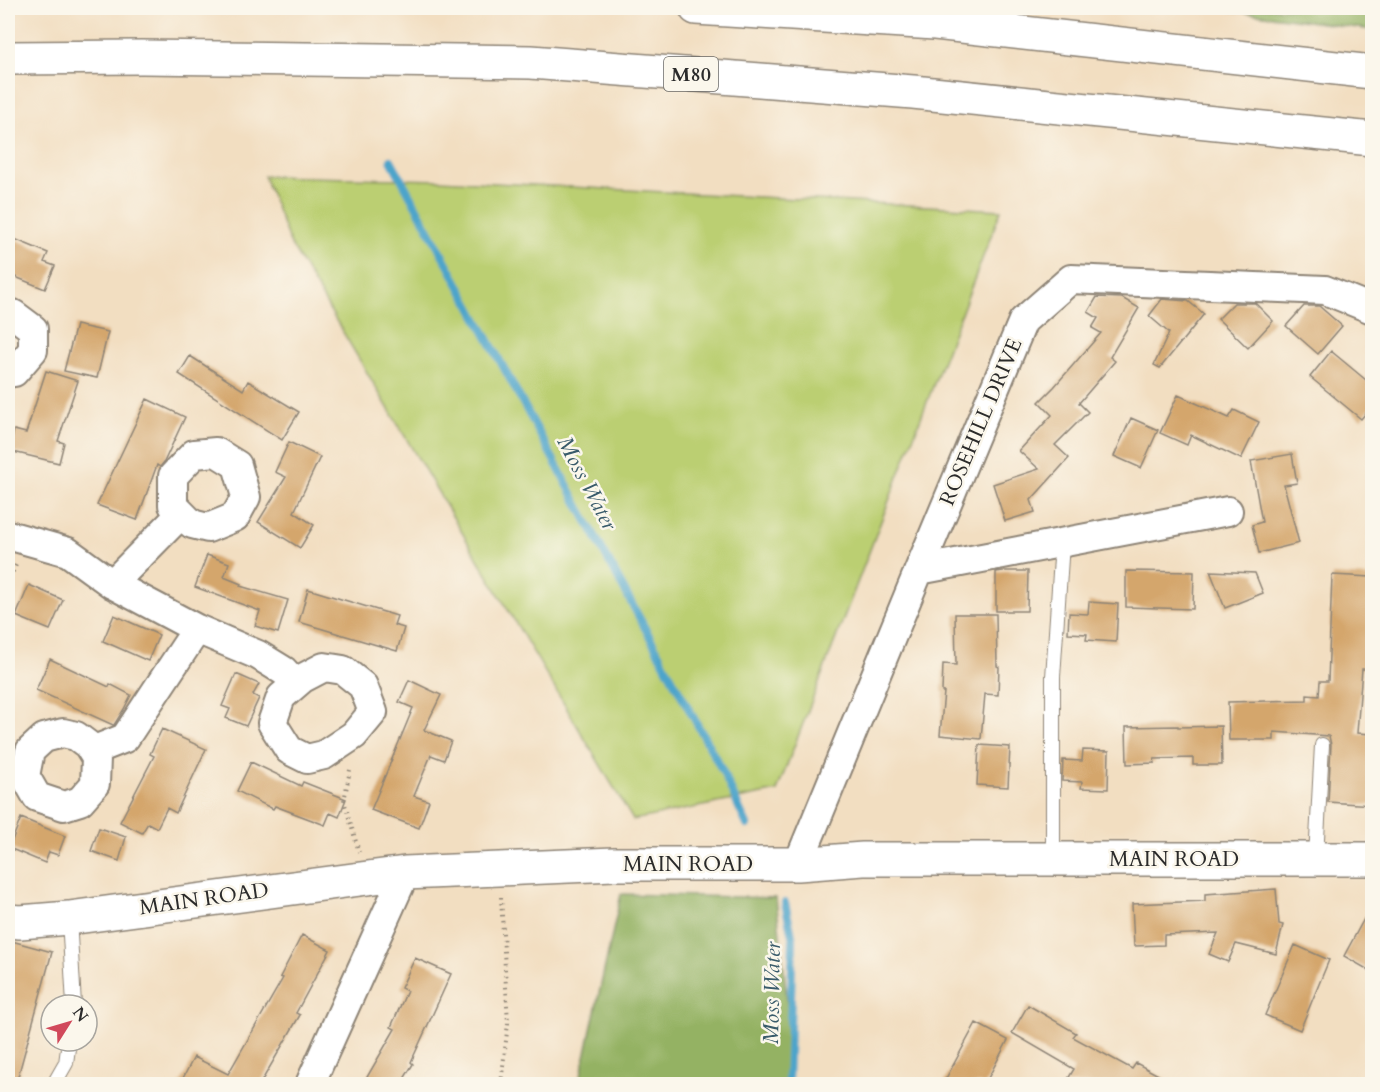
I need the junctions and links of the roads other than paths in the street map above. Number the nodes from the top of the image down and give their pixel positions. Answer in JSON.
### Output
{"nodes":[{"id":1,"x":696,"y":8,"type":"edge"},
{"id":2,"x":8,"y":58,"type":"edge"},
{"id":3,"x":1372,"y":72,"type":"edge"},
{"id":4,"x":1372,"y":139,"type":"edge"},
{"id":5,"x":1372,"y":309,"type":"edge"},
{"id":6,"x":8,"y":314,"type":"edge"},
{"id":7,"x":8,"y":373,"type":"edge"},
{"id":8,"x":1228,"y":511,"type":"dead end"},
{"id":9,"x":181,"y":514,"type":"dead end"},
{"id":10,"x":8,"y":535,"type":"edge"},
{"id":11,"x":1062,"y":543,"type":"junction"},
{"id":12,"x":919,"y":570,"type":"junction"},
{"id":13,"x":112,"y":584,"type":"junction"},
{"id":14,"x":197,"y":629,"type":"junction"},
{"id":15,"x":296,"y":684,"type":"junction"},
{"id":16,"x":1322,"y":745,"type":"dead end"},
{"id":17,"x":92,"y":751,"type":"dead end"},
{"id":18,"x":1317,"y":858,"type":"junction"},
{"id":19,"x":1053,"y":859,"type":"junction"},
{"id":20,"x":1372,"y":859,"type":"edge"},
{"id":21,"x":798,"y":864,"type":"junction"},
{"id":22,"x":405,"y":873,"type":"junction"},
{"id":23,"x":69,"y":918,"type":"junction"},
{"id":24,"x":8,"y":921,"type":"edge"},
{"id":25,"x":73,"y":993,"type":"edge"},
{"id":26,"x":67,"y":1053,"type":"edge"},
{"id":27,"x":54,"y":1084,"type":"edge"},
{"id":28,"x":310,"y":1084,"type":"edge"}],
"edges":[{"from":1,"to":3,"type":"main road"},
{"from":2,"to":4,"type":"main road","number":"M80"},
{"from":5,"to":12,"type":"street","name":"ROSEHILL DRIVE"},
{"from":6,"to":7,"type":"street"},
{"from":8,"to":11,"type":"street"},
{"from":9,"to":13,"type":"street"},
{"from":10,"to":13,"type":"street"},
{"from":11,"to":12,"type":"street"},
{"from":11,"to":19,"type":"lane"},
{"from":12,"to":21,"type":"street","name":"ROSEHILL DRIVE"},
{"from":13,"to":14,"type":"street"},
{"from":14,"to":15,"type":"street"},
{"from":14,"to":17,"type":"street"},
{"from":15,"to":15,"type":"street"},
{"from":16,"to":18,"type":"lane"},
{"from":18,"to":19,"type":"main road","name":"MAIN ROAD"},
{"from":18,"to":20,"type":"main road","name":"MAIN ROAD"},
{"from":19,"to":21,"type":"main road","name":"MAIN ROAD"},
{"from":21,"to":22,"type":"main road","name":"MAIN ROAD"},
{"from":22,"to":23,"type":"main road","name":"MAIN ROAD"},
{"from":22,"to":28,"type":"street"},
{"from":23,"to":24,"type":"main road","name":"MAIN ROAD"},
{"from":23,"to":25,"type":"lane"},
{"from":26,"to":27,"type":"lane"}]}
